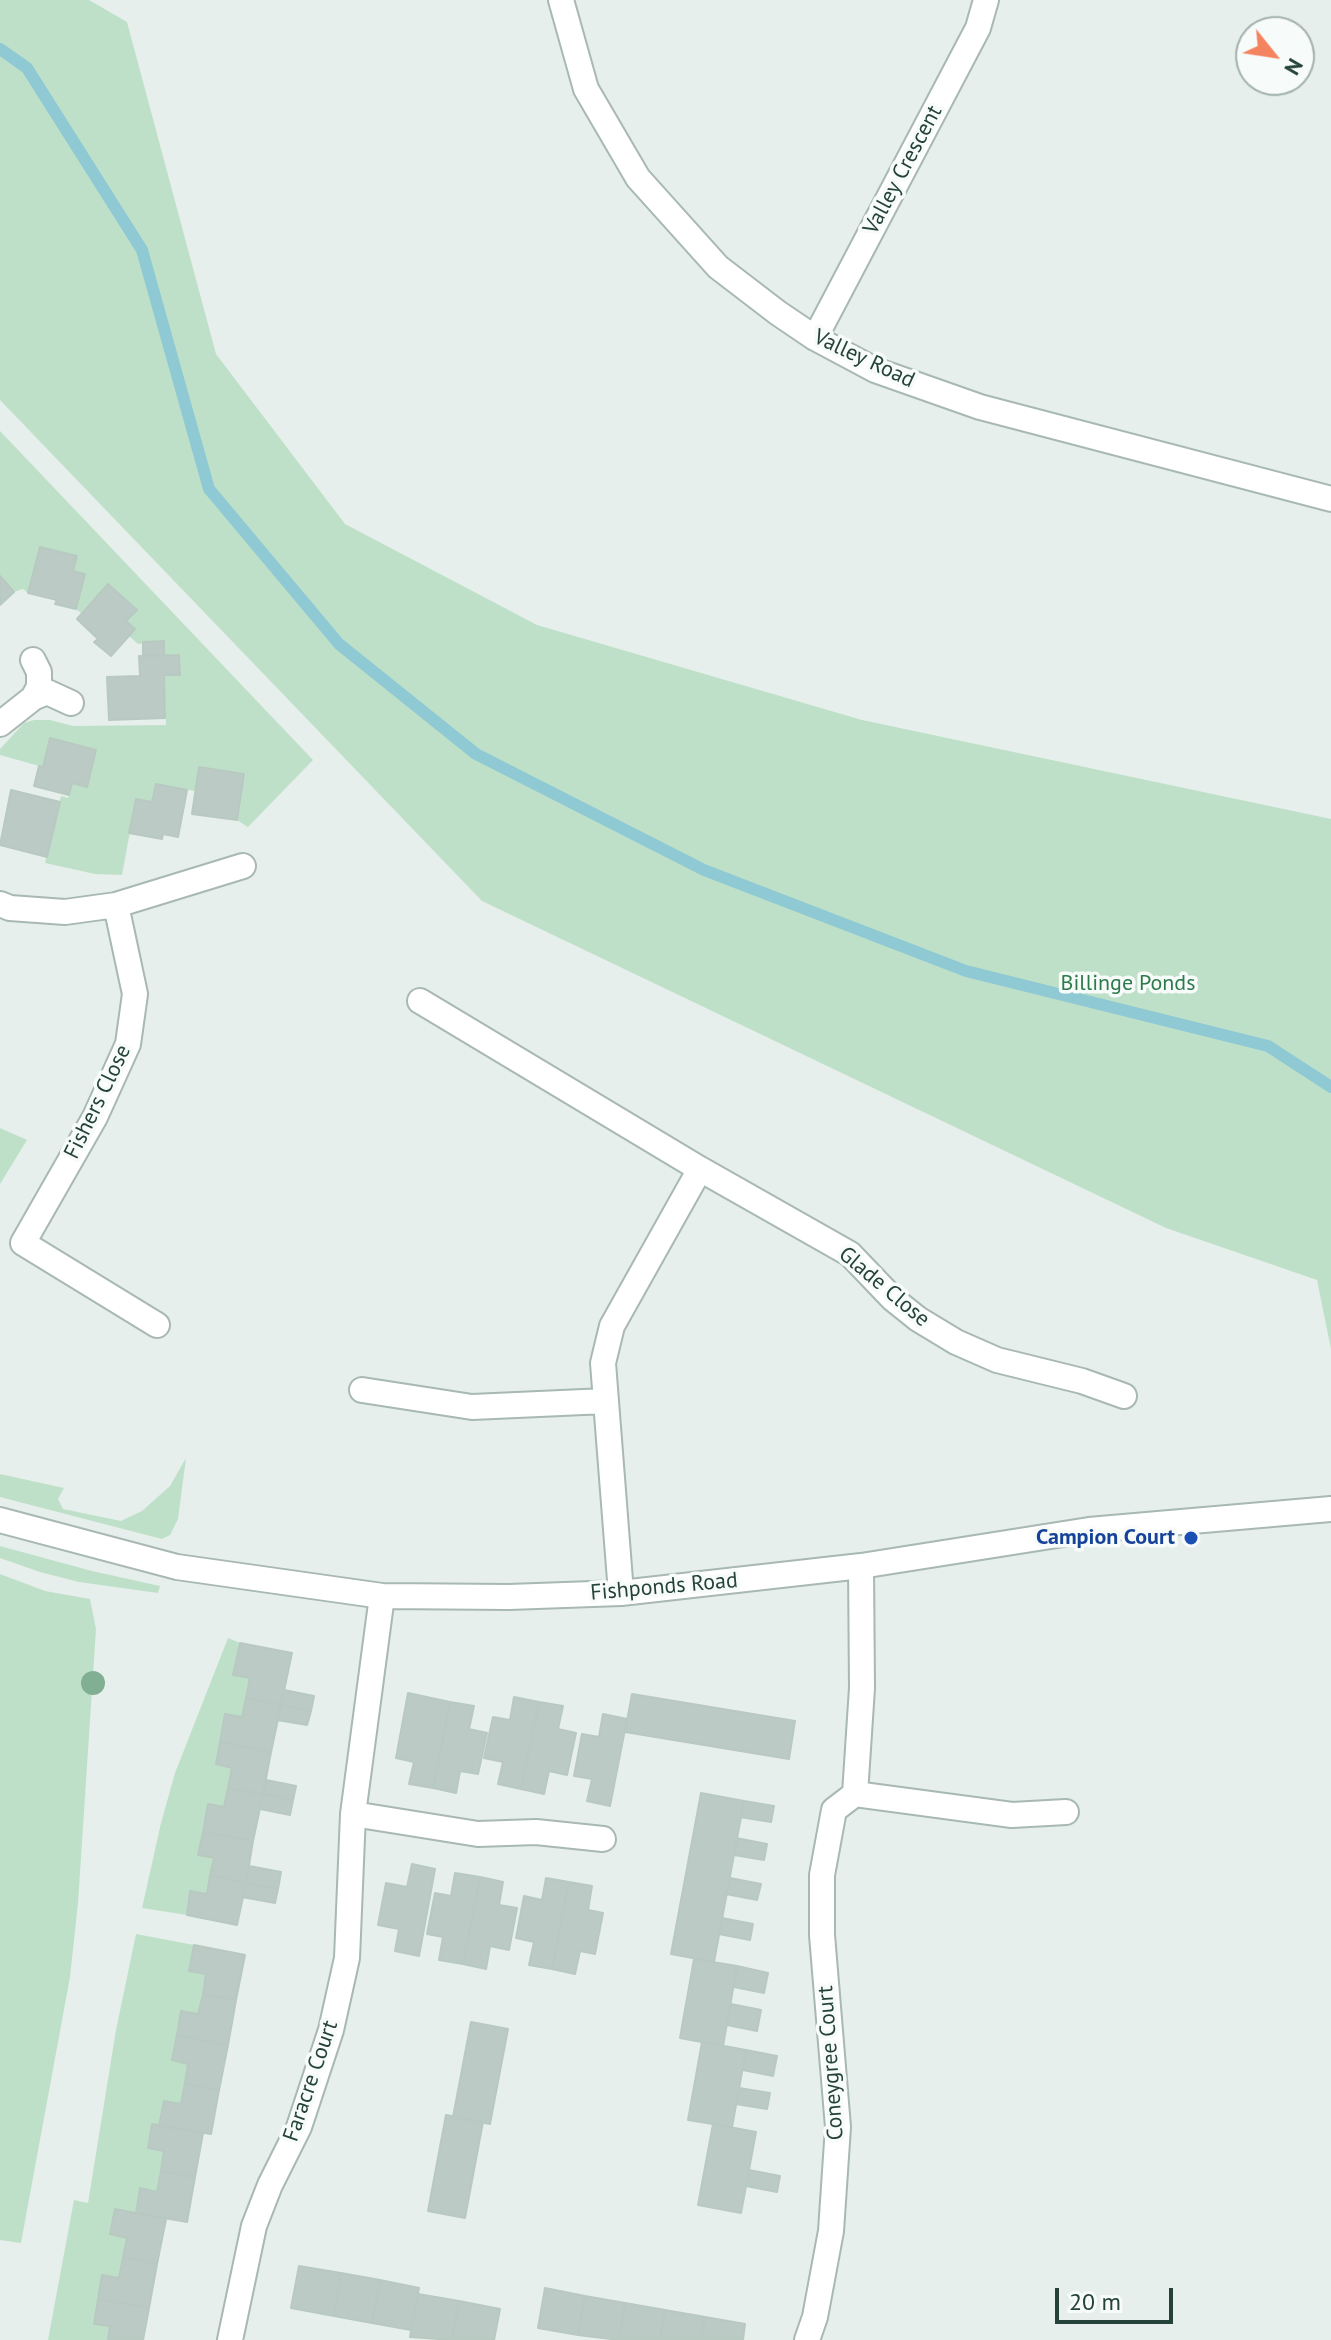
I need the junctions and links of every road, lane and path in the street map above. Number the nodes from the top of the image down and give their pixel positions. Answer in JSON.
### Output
{"nodes":[{"id":1,"x":561,"y":0,"type":"edge"},
{"id":2,"x":986,"y":0,"type":"edge"},
{"id":3,"x":815,"y":338,"type":"junction"},
{"id":4,"x":1331,"y":499,"type":"edge"},
{"id":5,"x":33,"y":660,"type":"dead end"},
{"id":6,"x":33,"y":698,"type":"junction"},
{"id":7,"x":71,"y":703,"type":"dead end"},
{"id":8,"x":0,"y":724,"type":"edge"},
{"id":9,"x":243,"y":866,"type":"dead end"},
{"id":10,"x":0,"y":904,"type":"edge"},
{"id":11,"x":116,"y":905,"type":"junction"},
{"id":12,"x":420,"y":1001,"type":"dead end"},
{"id":13,"x":700,"y":1169,"type":"junction"},
{"id":14,"x":157,"y":1325,"type":"dead end"},
{"id":15,"x":362,"y":1390,"type":"dead end"},
{"id":16,"x":1124,"y":1396,"type":"dead end"},
{"id":17,"x":606,"y":1401,"type":"junction"},
{"id":18,"x":1331,"y":1509,"type":"edge"},
{"id":19,"x":0,"y":1520,"type":"edge"},
{"id":20,"x":861,"y":1566,"type":"junction"},
{"id":21,"x":621,"y":1593,"type":"junction"},
{"id":22,"x":382,"y":1596,"type":"junction"},
{"id":23,"x":855,"y":1794,"type":"junction"},
{"id":24,"x":1066,"y":1812,"type":"dead end"},
{"id":25,"x":353,"y":1814,"type":"junction"},
{"id":26,"x":603,"y":1839,"type":"dead end"},
{"id":27,"x":230,"y":2340,"type":"edge"},
{"id":28,"x":807,"y":2340,"type":"edge"}],
"edges":[{"from":1,"to":3,"type":"street","name":"Valley Road"},
{"from":2,"to":3,"type":"street","name":"Valley Crescent"},
{"from":3,"to":4,"type":"street","name":"Valley Road"},
{"from":5,"to":6,"type":"street"},
{"from":6,"to":7,"type":"street"},
{"from":6,"to":8,"type":"street"},
{"from":9,"to":11,"type":"street"},
{"from":10,"to":11,"type":"street"},
{"from":11,"to":14,"type":"street","name":"Fishers Close"},
{"from":12,"to":13,"type":"street","name":"Glade Close"},
{"from":13,"to":16,"type":"street","name":"Glade Close"},
{"from":13,"to":17,"type":"street"},
{"from":15,"to":17,"type":"street"},
{"from":17,"to":21,"type":"street"},
{"from":18,"to":20,"type":"street","name":"Fishponds Road"},
{"from":19,"to":22,"type":"street","name":"Fishponds Road"},
{"from":20,"to":21,"type":"street","name":"Fishponds Road"},
{"from":20,"to":23,"type":"street"},
{"from":21,"to":22,"type":"street","name":"Fishponds Road"},
{"from":22,"to":25,"type":"street","name":"Faracre Court"},
{"from":23,"to":24,"type":"street"},
{"from":23,"to":28,"type":"street","name":"Coneygree Court"},
{"from":25,"to":26,"type":"street"},
{"from":25,"to":27,"type":"street","name":"Faracre Court"}]}
